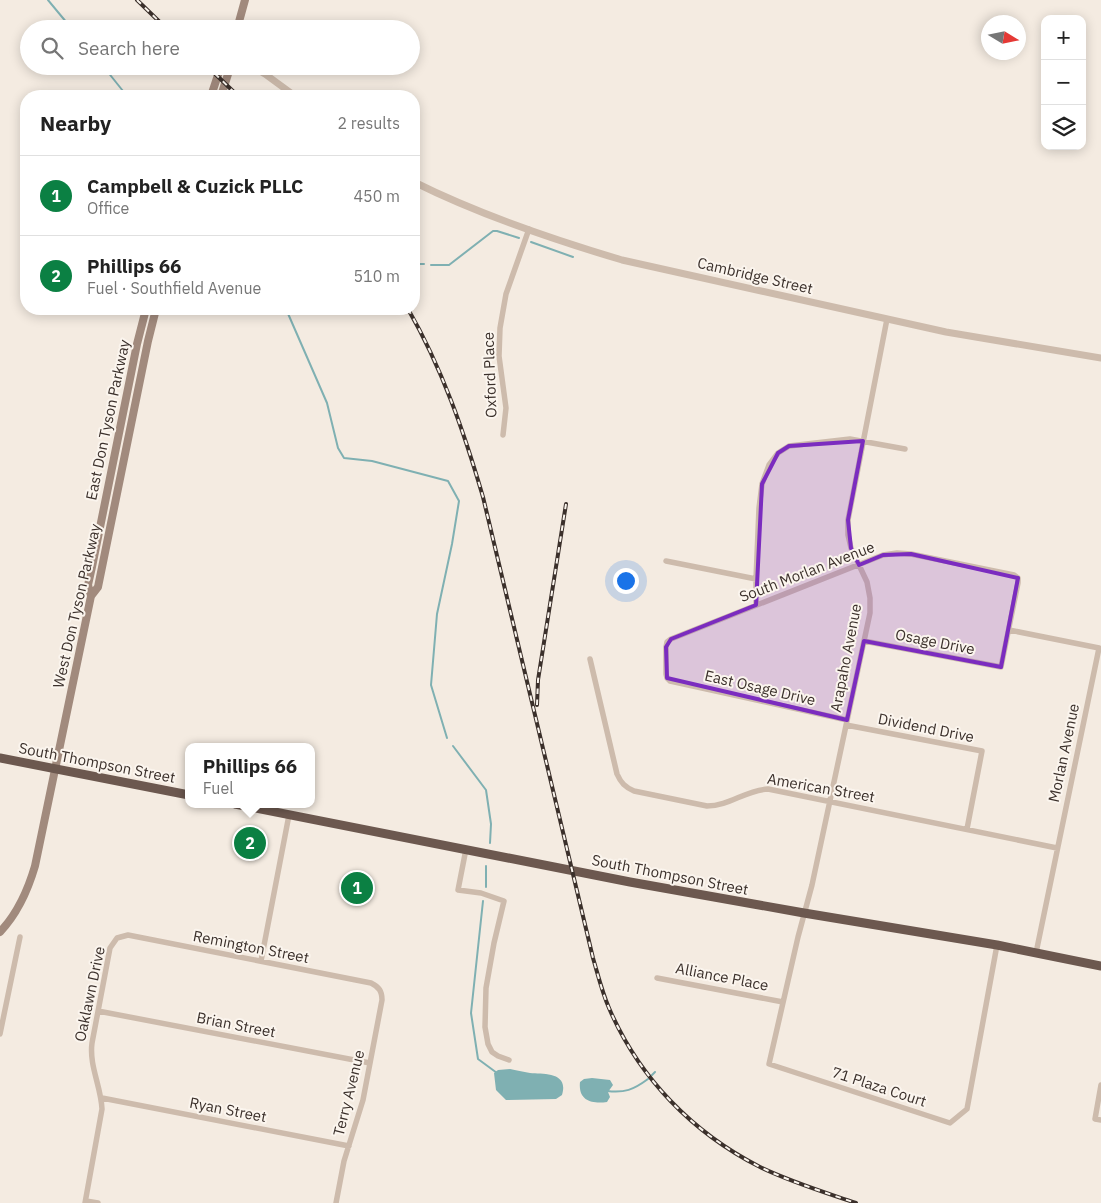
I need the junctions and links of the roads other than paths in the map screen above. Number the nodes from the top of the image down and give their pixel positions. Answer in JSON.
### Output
{"nodes":[{"id":1,"x":245,"y":0,"type":"edge"},
{"id":2,"x":239,"y":20,"type":"edge"},
{"id":3,"x":218,"y":75,"type":"edge"},
{"id":4,"x":227,"y":75,"type":"edge"},
{"id":5,"x":266,"y":75,"type":"edge"},
{"id":6,"x":213,"y":90,"type":"edge"},
{"id":7,"x":223,"y":90,"type":"edge"},
{"id":8,"x":287,"y":90,"type":"edge"},
{"id":9,"x":420,"y":185,"type":"edge"},
{"id":10,"x":529,"y":229,"type":"junction"},
{"id":11,"x":144,"y":315,"type":"edge"},
{"id":12,"x":154,"y":315,"type":"edge"},
{"id":13,"x":887,"y":319,"type":"junction"},
{"id":14,"x":1101,"y":358,"type":"edge"},
{"id":15,"x":503,"y":435,"type":"dead end"},
{"id":16,"x":863,"y":441,"type":"junction"},
{"id":17,"x":905,"y":449,"type":"dead end"},
{"id":18,"x":666,"y":562,"type":"dead end"},
{"id":19,"x":859,"y":565,"type":"junction"},
{"id":20,"x":756,"y":580,"type":"junction"},
{"id":21,"x":91,"y":596,"type":"junction"},
{"id":22,"x":756,"y":605,"type":"junction"},
{"id":23,"x":1009,"y":630,"type":"junction"},
{"id":24,"x":864,"y":640,"type":"junction"},
{"id":25,"x":590,"y":660,"type":"dead end"},
{"id":26,"x":667,"y":678,"type":"joint"},
{"id":27,"x":847,"y":723,"type":"junction"},
{"id":28,"x":0,"y":758,"type":"edge"},
{"id":29,"x":55,"y":769,"type":"junction"},
{"id":30,"x":185,"y":794,"type":"edge"},
{"id":31,"x":831,"y":802,"type":"junction"},
{"id":32,"x":255,"y":808,"type":"edge"},
{"id":33,"x":289,"y":815,"type":"junction"},
{"id":34,"x":967,"y":829,"type":"junction"},
{"id":35,"x":1058,"y":848,"type":"junction"},
{"id":36,"x":466,"y":849,"type":"junction"},
{"id":37,"x":804,"y":914,"type":"junction"},
{"id":38,"x":0,"y":932,"type":"edge"},
{"id":39,"x":20,"y":937,"type":"dead end"},
{"id":40,"x":117,"y":938,"type":"joint"},
{"id":41,"x":997,"y":945,"type":"junction"},
{"id":42,"x":1036,"y":954,"type":"junction"},
{"id":43,"x":261,"y":961,"type":"junction"},
{"id":44,"x":1101,"y":966,"type":"edge"},
{"id":45,"x":657,"y":978,"type":"dead end"},
{"id":46,"x":380,"y":988,"type":"joint"},
{"id":47,"x":783,"y":1002,"type":"junction"},
{"id":48,"x":98,"y":1011,"type":"junction"},
{"id":49,"x":0,"y":1034,"type":"edge"},
{"id":50,"x":509,"y":1060,"type":"dead end"},
{"id":51,"x":370,"y":1063,"type":"junction"},
{"id":52,"x":1101,"y":1085,"type":"edge"},
{"id":53,"x":102,"y":1098,"type":"junction"},
{"id":54,"x":1098,"y":1120,"type":"edge"},
{"id":55,"x":349,"y":1146,"type":"junction"},
{"id":56,"x":85,"y":1202,"type":"edge"},
{"id":57,"x":98,"y":1203,"type":"edge"},
{"id":58,"x":336,"y":1203,"type":"edge"}],
"edges":[{"from":1,"to":2,"type":"main road"},
{"from":3,"to":6,"type":"main road"},
{"from":4,"to":7,"type":"main road"},
{"from":5,"to":8,"type":"street"},
{"from":9,"to":10,"type":"street","name":"Cambridge Street"},
{"from":10,"to":13,"type":"street","name":"Cambridge Street"},
{"from":10,"to":15,"type":"street","name":"Oxford Place"},
{"from":11,"to":21,"type":"main road","name":"East Don Tyson Parkway"},
{"from":12,"to":21,"type":"main road","name":"West Don Tyson Parkway"},
{"from":13,"to":14,"type":"street","name":"Cambridge Street"},
{"from":13,"to":16,"type":"street","name":"Arapaho Avenue"},
{"from":16,"to":17,"type":"street"},
{"from":16,"to":19,"type":"street","name":"Arapaho Avenue"},
{"from":16,"to":20,"type":"street"},
{"from":18,"to":20,"type":"street"},
{"from":19,"to":22,"type":"street","name":"South Morlan Avenue"},
{"from":19,"to":23,"type":"street","name":"South Morlan Avenue"},
{"from":19,"to":24,"type":"street","name":"Arapaho Avenue"},
{"from":20,"to":22,"type":"street"},
{"from":21,"to":29,"type":"main road","name":"West Don Tyson Parkway"},
{"from":22,"to":26,"type":"street","name":"South Morlan Avenue"},
{"from":23,"to":24,"type":"street","name":"Osage Drive"},
{"from":23,"to":35,"type":"street","name":"Morlan Avenue"},
{"from":24,"to":27,"type":"street","name":"Arapaho Avenue"},
{"from":25,"to":31,"type":"street","name":"American Street"},
{"from":26,"to":27,"type":"street","name":"East Osage Drive"},
{"from":27,"to":31,"type":"street","name":"Arapaho Avenue"},
{"from":27,"to":34,"type":"street","name":"Dividend Drive"},
{"from":28,"to":29,"type":"highway","name":"South Thompson Street"},
{"from":29,"to":30,"type":"highway","name":"South Thompson Street"},
{"from":29,"to":38,"type":"main road","name":"West Don Tyson Parkway"},
{"from":31,"to":34,"type":"street","name":"American Street"},
{"from":31,"to":37,"type":"street","name":"Arapaho Avenue"},
{"from":32,"to":33,"type":"highway","name":"South Thompson Street"},
{"from":33,"to":36,"type":"highway","name":"South Thompson Street"},
{"from":33,"to":43,"type":"street"},
{"from":34,"to":35,"type":"street","name":"American Street"},
{"from":35,"to":42,"type":"street","name":"Morlan Avenue"},
{"from":36,"to":37,"type":"highway","name":"South Thompson Street"},
{"from":36,"to":50,"type":"street"},
{"from":37,"to":41,"type":"highway","name":"South Thompson Street"},
{"from":37,"to":47,"type":"street","name":"71 Plaza Court"},
{"from":39,"to":49,"type":"street"},
{"from":40,"to":43,"type":"street","name":"Remington Street"},
{"from":40,"to":48,"type":"street","name":"Oaklawn Drive"},
{"from":41,"to":42,"type":"highway","name":"South Thompson Street"},
{"from":41,"to":47,"type":"street","name":"71 Plaza Court"},
{"from":42,"to":44,"type":"highway","name":"South Thompson Street"},
{"from":43,"to":46,"type":"street","name":"Remington Street"},
{"from":45,"to":47,"type":"street","name":"Alliance Place"},
{"from":46,"to":51,"type":"street","name":"Terry Avenue"},
{"from":48,"to":51,"type":"street","name":"Brian Street"},
{"from":48,"to":53,"type":"street","name":"Oaklawn Drive"},
{"from":51,"to":55,"type":"street","name":"Terry Avenue"},
{"from":52,"to":54,"type":"street"},
{"from":53,"to":55,"type":"street","name":"Ryan Street"},
{"from":53,"to":56,"type":"street","name":"Oaklawn Drive"},
{"from":55,"to":58,"type":"street","name":"Terry Avenue"},
{"from":56,"to":57,"type":"street"}]}
